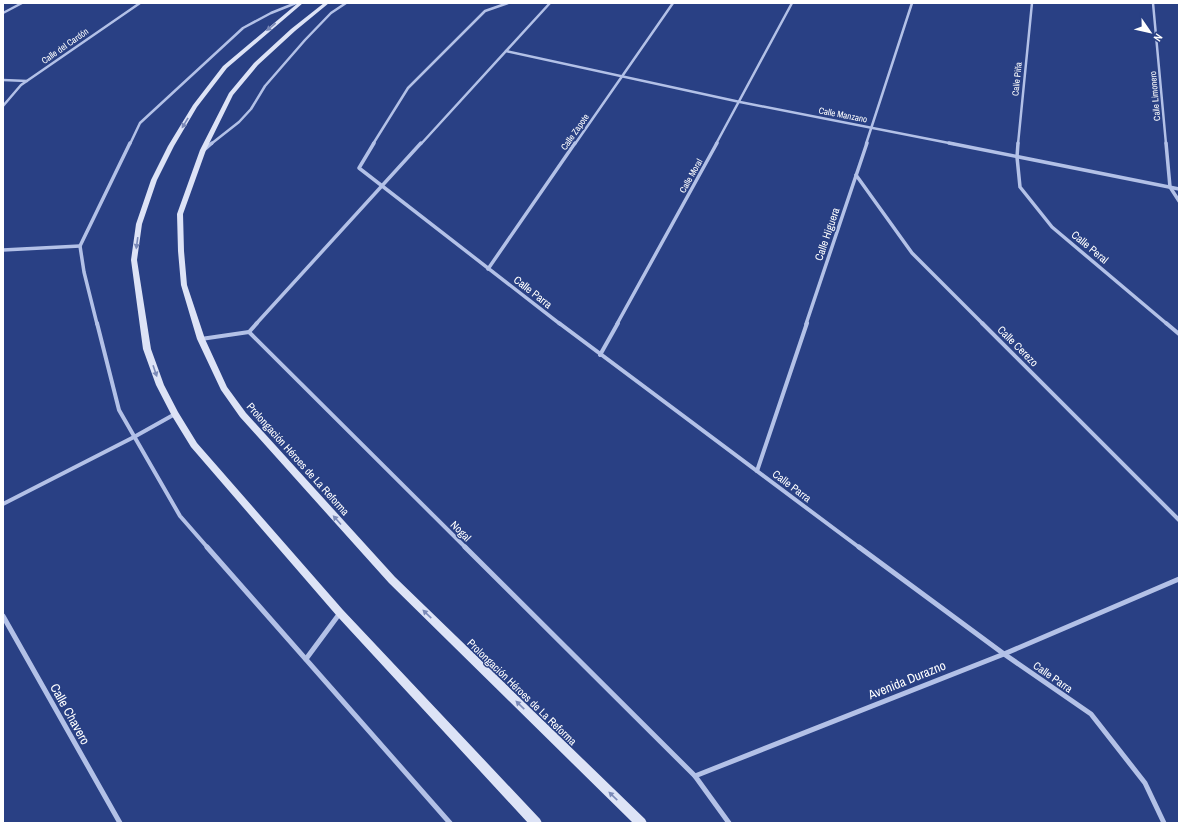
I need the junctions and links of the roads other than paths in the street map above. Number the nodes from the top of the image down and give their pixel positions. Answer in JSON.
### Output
{"nodes":[{"id":1,"x":22,"y":3,"type":"edge"},
{"id":2,"x":140,"y":3,"type":"edge"},
{"id":3,"x":296,"y":3,"type":"edge"},
{"id":4,"x":301,"y":3,"type":"edge"},
{"id":5,"x":328,"y":3,"type":"edge"},
{"id":6,"x":346,"y":3,"type":"edge"},
{"id":7,"x":508,"y":3,"type":"edge"},
{"id":8,"x":550,"y":3,"type":"edge"},
{"id":9,"x":673,"y":3,"type":"edge"},
{"id":10,"x":792,"y":3,"type":"edge"},
{"id":11,"x":912,"y":3,"type":"edge"},
{"id":12,"x":1032,"y":3,"type":"edge"},
{"id":13,"x":1153,"y":3,"type":"edge"},
{"id":14,"x":3,"y":13,"type":"edge"},
{"id":15,"x":506,"y":50,"type":"junction"},
{"id":16,"x":622,"y":77,"type":"junction"},
{"id":17,"x":3,"y":80,"type":"edge"},
{"id":18,"x":28,"y":81,"type":"junction"},
{"id":19,"x":740,"y":102,"type":"junction"},
{"id":20,"x":3,"y":106,"type":"edge"},
{"id":21,"x":872,"y":128,"type":"junction"},
{"id":22,"x":203,"y":150,"type":"junction"},
{"id":23,"x":1017,"y":156,"type":"junction"},
{"id":24,"x":856,"y":175,"type":"junction"},
{"id":25,"x":382,"y":186,"type":"junction"},
{"id":26,"x":1170,"y":187,"type":"junction"},
{"id":27,"x":1179,"y":189,"type":"edge"},
{"id":28,"x":1179,"y":201,"type":"edge"},
{"id":29,"x":80,"y":246,"type":"junction"},
{"id":30,"x":3,"y":250,"type":"edge"},
{"id":31,"x":488,"y":269,"type":"junction"},
{"id":32,"x":249,"y":332,"type":"junction"},
{"id":33,"x":1179,"y":334,"type":"edge"},
{"id":34,"x":202,"y":339,"type":"junction"},
{"id":35,"x":600,"y":355,"type":"junction"},
{"id":36,"x":175,"y":414,"type":"junction"},
{"id":37,"x":134,"y":437,"type":"junction"},
{"id":38,"x":757,"y":471,"type":"junction"},
{"id":39,"x":3,"y":504,"type":"edge"},
{"id":40,"x":1179,"y":520,"type":"edge"},
{"id":41,"x":1179,"y":578,"type":"edge"},
{"id":42,"x":340,"y":613,"type":"junction"},
{"id":43,"x":3,"y":616,"type":"edge"},
{"id":44,"x":1004,"y":654,"type":"junction"},
{"id":45,"x":306,"y":659,"type":"junction"},
{"id":46,"x":695,"y":776,"type":"junction"},
{"id":47,"x":120,"y":823,"type":"edge"},
{"id":48,"x":450,"y":823,"type":"edge"},
{"id":49,"x":536,"y":823,"type":"edge"},
{"id":50,"x":641,"y":823,"type":"edge"},
{"id":51,"x":729,"y":823,"type":"edge"},
{"id":52,"x":1164,"y":823,"type":"edge"}],
"edges":[{"from":1,"to":14,"type":"street"},
{"from":2,"to":18,"type":"street","name":"Calle del Cardón"},
{"from":3,"to":29,"type":"street"},
{"from":4,"to":36,"type":"main road","one_way":true},
{"from":5,"to":22,"type":"main road","name":"Prolongación Héroes de La Reforma"},
{"from":6,"to":22,"type":"street"},
{"from":7,"to":25,"type":"street","name":"Calle Parra"},
{"from":8,"to":15,"type":"street"},
{"from":9,"to":16,"type":"street","name":"Calle Zapote"},
{"from":10,"to":19,"type":"street","name":"Calle Moral"},
{"from":11,"to":21,"type":"street","name":"Calle Higuera"},
{"from":12,"to":23,"type":"street","name":"Calle Piña"},
{"from":13,"to":26,"type":"street","name":"Calle Limonero"},
{"from":15,"to":16,"type":"street","name":"Calle Manzano"},
{"from":15,"to":25,"type":"street"},
{"from":16,"to":19,"type":"street","name":"Calle Manzano"},
{"from":16,"to":31,"type":"street","name":"Calle Zapote"},
{"from":17,"to":18,"type":"street"},
{"from":18,"to":20,"type":"street","name":"Calle del Cardón"},
{"from":19,"to":21,"type":"street","name":"Calle Manzano"},
{"from":19,"to":35,"type":"street","name":"Calle Moral"},
{"from":21,"to":23,"type":"street","name":"Calle Manzano"},
{"from":21,"to":24,"type":"street","name":"Calle Higuera"},
{"from":22,"to":34,"type":"main road","name":"Prolongación Héroes de La Reforma"},
{"from":23,"to":26,"type":"street","name":"Calle Manzano"},
{"from":23,"to":33,"type":"street","name":"Calle Peral"},
{"from":24,"to":38,"type":"street","name":"Calle Higuera"},
{"from":24,"to":40,"type":"street","name":"Calle Cerezo"},
{"from":25,"to":31,"type":"street","name":"Calle Parra"},
{"from":25,"to":32,"type":"street"},
{"from":26,"to":27,"type":"street","name":"Calle Manzano"},
{"from":26,"to":28,"type":"street"},
{"from":29,"to":30,"type":"street"},
{"from":29,"to":37,"type":"street"},
{"from":31,"to":35,"type":"street","name":"Calle Parra"},
{"from":32,"to":34,"type":"street"},
{"from":32,"to":46,"type":"street","name":"Nogal"},
{"from":50,"to":34,"type":"main road","name":"Prolongación Héroes de La Reforma","one_way":true},
{"from":35,"to":38,"type":"street","name":"Calle Parra"},
{"from":36,"to":37,"type":"street"},
{"from":36,"to":42,"type":"main road"},
{"from":37,"to":39,"type":"street"},
{"from":37,"to":45,"type":"street"},
{"from":38,"to":44,"type":"street","name":"Calle Parra"},
{"from":41,"to":44,"type":"street","name":"Avenida Durazno"},
{"from":42,"to":45,"type":"street"},
{"from":42,"to":49,"type":"main road"},
{"from":43,"to":47,"type":"street","name":"Calle Chavero"},
{"from":44,"to":46,"type":"street","name":"Avenida Durazno"},
{"from":44,"to":52,"type":"street","name":"Calle Parra"},
{"from":45,"to":48,"type":"street"},
{"from":46,"to":51,"type":"street"}]}
